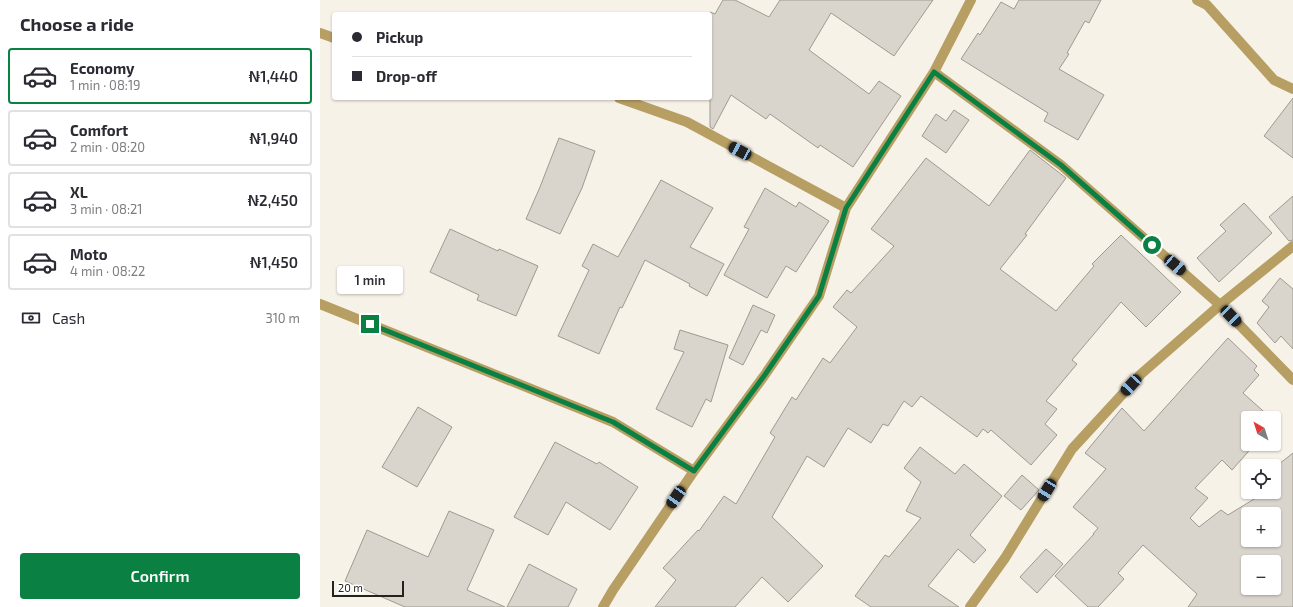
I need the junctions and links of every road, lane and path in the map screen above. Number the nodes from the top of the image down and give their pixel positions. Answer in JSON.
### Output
{"nodes":[{"id":1,"x":971,"y":0,"type":"edge"},
{"id":2,"x":1197,"y":0,"type":"edge"},
{"id":3,"x":320,"y":33,"type":"edge"},
{"id":4,"x":332,"y":37,"type":"edge"},
{"id":5,"x":934,"y":72,"type":"junction"},
{"id":6,"x":1293,"y":89,"type":"edge"},
{"id":7,"x":625,"y":100,"type":"edge"},
{"id":8,"x":846,"y":208,"type":"junction"},
{"id":9,"x":1293,"y":246,"type":"edge"},
{"id":10,"x":320,"y":304,"type":"edge"},
{"id":11,"x":1220,"y":305,"type":"junction"},
{"id":12,"x":1293,"y":380,"type":"edge"},
{"id":13,"x":694,"y":471,"type":"junction"},
{"id":14,"x":603,"y":607,"type":"edge"},
{"id":15,"x":970,"y":607,"type":"edge"}],
"edges":[{"from":1,"to":5,"type":"street"},
{"from":2,"to":6,"type":"street"},
{"from":3,"to":4,"type":"street"},
{"from":5,"to":8,"type":"street"},
{"from":5,"to":11,"type":"street"},
{"from":7,"to":8,"type":"street"},
{"from":8,"to":13,"type":"street"},
{"from":9,"to":11,"type":"street"},
{"from":10,"to":13,"type":"street"},
{"from":11,"to":12,"type":"street"},
{"from":11,"to":15,"type":"street"},
{"from":13,"to":14,"type":"street"}]}
